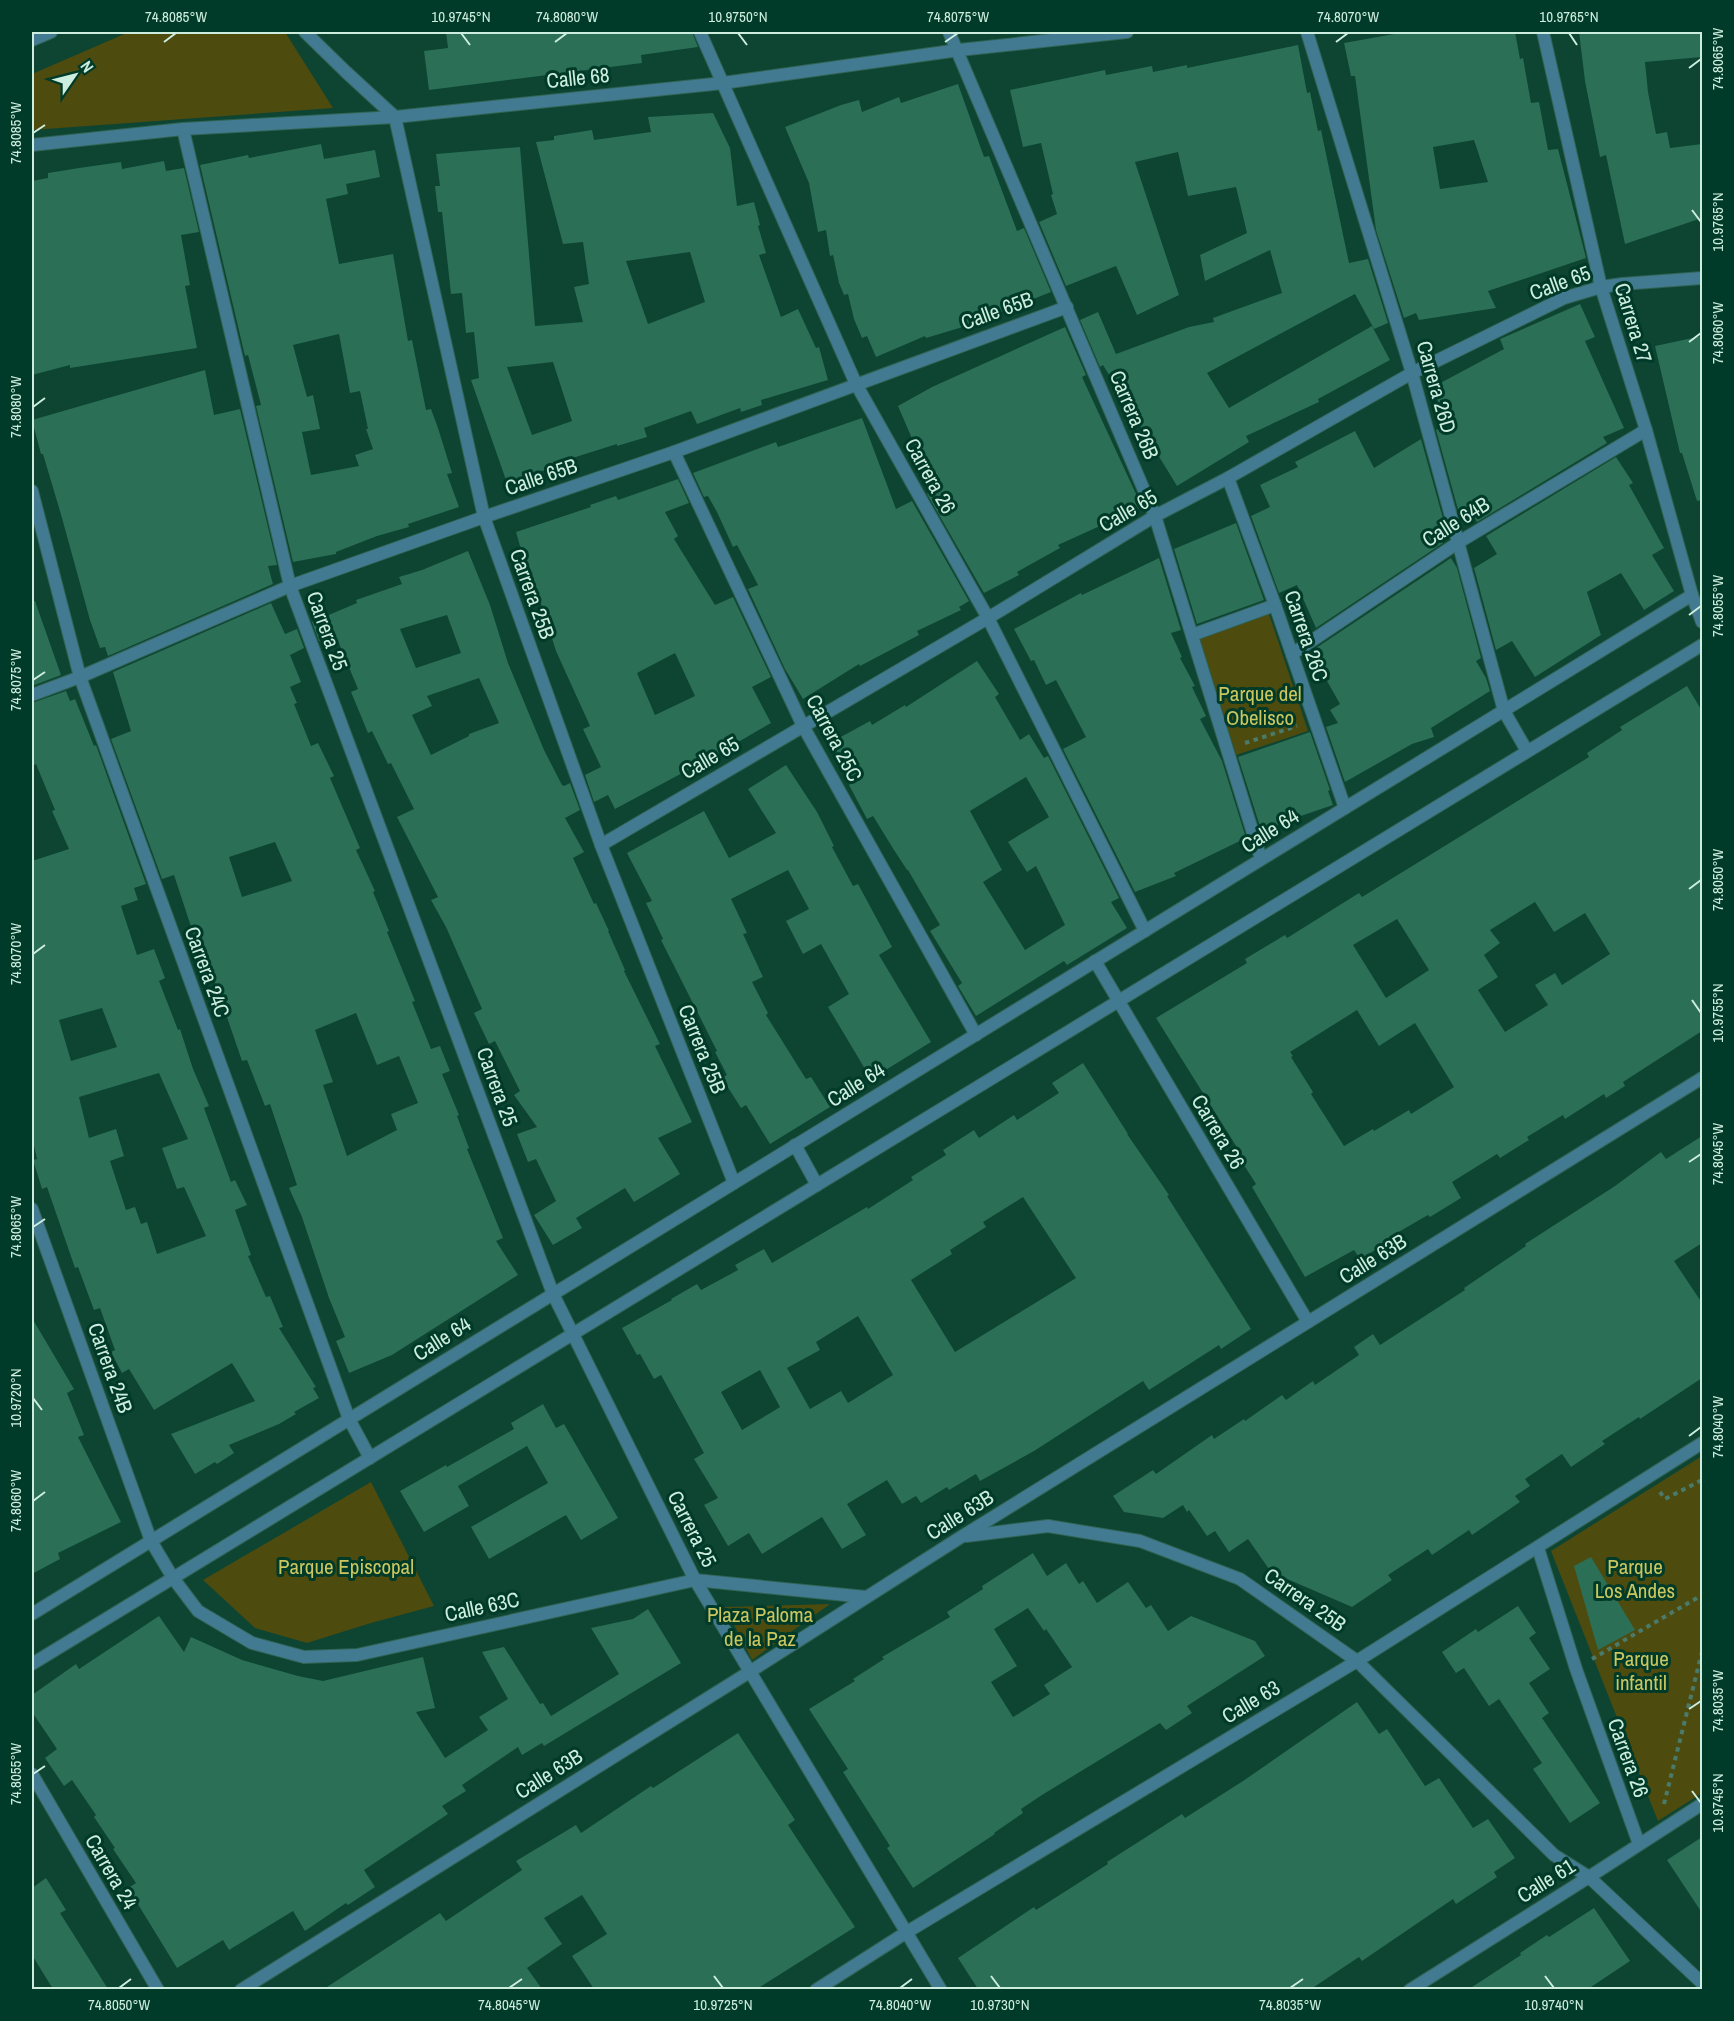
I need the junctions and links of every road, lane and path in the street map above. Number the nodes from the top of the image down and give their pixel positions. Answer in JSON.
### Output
{"nodes":[{"id":1,"x":51,"y":32,"type":"edge"},
{"id":2,"x":305,"y":32,"type":"edge"},
{"id":3,"x":700,"y":32,"type":"edge"},
{"id":4,"x":949,"y":32,"type":"edge"},
{"id":5,"x":1127,"y":32,"type":"edge"},
{"id":6,"x":1306,"y":32,"type":"edge"},
{"id":7,"x":1543,"y":32,"type":"edge"},
{"id":8,"x":32,"y":39,"type":"edge"},
{"id":9,"x":958,"y":50,"type":"junction"},
{"id":10,"x":723,"y":83,"type":"junction"},
{"id":11,"x":395,"y":117,"type":"junction"},
{"id":12,"x":183,"y":129,"type":"junction"},
{"id":13,"x":32,"y":145,"type":"edge"},
{"id":14,"x":1702,"y":278,"type":"edge"},
{"id":15,"x":1601,"y":287,"type":"junction"},
{"id":16,"x":1067,"y":307,"type":"junction"},
{"id":17,"x":1412,"y":373,"type":"junction"},
{"id":18,"x":856,"y":384,"type":"junction"},
{"id":19,"x":1646,"y":430,"type":"junction"},
{"id":20,"x":674,"y":452,"type":"junction"},
{"id":21,"x":1228,"y":478,"type":"junction"},
{"id":22,"x":32,"y":491,"type":"edge"},
{"id":23,"x":1155,"y":516,"type":"junction"},
{"id":24,"x":484,"y":517,"type":"junction"},
{"id":25,"x":1459,"y":542,"type":"junction"},
{"id":26,"x":290,"y":586,"type":"junction"},
{"id":27,"x":1697,"y":596,"type":"edge"},
{"id":28,"x":1275,"y":605,"type":"junction"},
{"id":29,"x":988,"y":618,"type":"junction"},
{"id":30,"x":1702,"y":622,"type":"edge"},
{"id":31,"x":1192,"y":635,"type":"junction"},
{"id":32,"x":1702,"y":645,"type":"edge"},
{"id":33,"x":1292,"y":654,"type":"junction"},
{"id":34,"x":80,"y":677,"type":"junction"},
{"id":35,"x":32,"y":695,"type":"edge"},
{"id":36,"x":1504,"y":711,"type":"junction"},
{"id":37,"x":1315,"y":720,"type":"junction"},
{"id":38,"x":803,"y":726,"type":"junction"},
{"id":39,"x":1227,"y":749,"type":"junction"},
{"id":40,"x":1527,"y":751,"type":"junction"},
{"id":41,"x":1345,"y":808,"type":"junction"},
{"id":42,"x":601,"y":845,"type":"junction"},
{"id":43,"x":1261,"y":859,"type":"junction"},
{"id":44,"x":1145,"y":930,"type":"junction"},
{"id":45,"x":1095,"y":961,"type":"junction"},
{"id":46,"x":1118,"y":1001,"type":"junction"},
{"id":47,"x":976,"y":1035,"type":"junction"},
{"id":48,"x":1702,"y":1078,"type":"edge"},
{"id":49,"x":795,"y":1146,"type":"junction"},
{"id":50,"x":734,"y":1183,"type":"junction"},
{"id":51,"x":817,"y":1185,"type":"junction"},
{"id":52,"x":32,"y":1209,"type":"edge"},
{"id":53,"x":553,"y":1294,"type":"junction"},
{"id":54,"x":1308,"y":1322,"type":"junction"},
{"id":55,"x":572,"y":1334,"type":"junction"},
{"id":56,"x":349,"y":1419,"type":"junction"},
{"id":57,"x":1702,"y":1443,"type":"edge"},
{"id":58,"x":370,"y":1458,"type":"junction"},
{"id":59,"x":1702,"y":1480,"type":"edge"},
{"id":60,"x":1665,"y":1499,"type":"dead end"},
{"id":61,"x":961,"y":1537,"type":"junction"},
{"id":62,"x":151,"y":1541,"type":"junction"},
{"id":63,"x":1538,"y":1548,"type":"junction"},
{"id":64,"x":173,"y":1578,"type":"junction"},
{"id":65,"x":695,"y":1580,"type":"junction"},
{"id":66,"x":1702,"y":1594,"type":"edge"},
{"id":67,"x":866,"y":1597,"type":"junction"},
{"id":68,"x":32,"y":1614,"type":"edge"},
{"id":69,"x":1702,"y":1652,"type":"edge"},
{"id":70,"x":1357,"y":1661,"type":"junction"},
{"id":71,"x":32,"y":1664,"type":"edge"},
{"id":72,"x":1576,"y":1669,"type":"junction"},
{"id":73,"x":750,"y":1671,"type":"junction"},
{"id":74,"x":32,"y":1774,"type":"edge"},
{"id":75,"x":1702,"y":1804,"type":"edge"},
{"id":76,"x":1663,"y":1808,"type":"dead end"},
{"id":77,"x":1639,"y":1844,"type":"junction"},
{"id":78,"x":1589,"y":1877,"type":"junction"},
{"id":79,"x":907,"y":1932,"type":"junction"},
{"id":80,"x":1702,"y":1983,"type":"edge"},
{"id":81,"x":158,"y":1989,"type":"edge"},
{"id":82,"x":241,"y":1989,"type":"edge"},
{"id":83,"x":816,"y":1989,"type":"edge"},
{"id":84,"x":941,"y":1989,"type":"edge"},
{"id":85,"x":1410,"y":1989,"type":"edge"}],
"edges":[{"from":1,"to":8,"type":"street"},
{"from":2,"to":11,"type":"street"},
{"from":3,"to":10,"type":"street","name":"Carrera 26"},
{"from":4,"to":9,"type":"street","name":"Carrera 26B"},
{"from":5,"to":9,"type":"street","name":"Calle 68"},
{"from":6,"to":17,"type":"street","name":"Carrera 26D"},
{"from":7,"to":15,"type":"street","name":"Carrera 27"},
{"from":9,"to":10,"type":"street","name":"Calle 68"},
{"from":9,"to":16,"type":"street","name":"Carrera 26B"},
{"from":10,"to":11,"type":"street","name":"Calle 68"},
{"from":10,"to":18,"type":"street","name":"Carrera 26"},
{"from":11,"to":12,"type":"street","name":"Calle 68"},
{"from":11,"to":24,"type":"street","name":"Carrera 25B"},
{"from":12,"to":13,"type":"street","name":"Calle 68"},
{"from":12,"to":26,"type":"street","name":"Carrera 25"},
{"from":14,"to":15,"type":"street","name":"Calle 65"},
{"from":15,"to":17,"type":"street","name":"Calle 65"},
{"from":15,"to":19,"type":"street","name":"Carrera 27"},
{"from":16,"to":18,"type":"street","name":"Calle 65B"},
{"from":16,"to":23,"type":"street","name":"Carrera 26B"},
{"from":17,"to":21,"type":"street","name":"Calle 65"},
{"from":17,"to":25,"type":"street","name":"Carrera 26D"},
{"from":18,"to":20,"type":"street","name":"Calle 65B"},
{"from":18,"to":29,"type":"street","name":"Carrera 26"},
{"from":19,"to":25,"type":"street","name":"Calle 64B"},
{"from":19,"to":27,"type":"street","name":"Carrera 27"},
{"from":20,"to":24,"type":"street","name":"Calle 65B"},
{"from":20,"to":38,"type":"street","name":"Carrera 25C"},
{"from":21,"to":23,"type":"street","name":"Calle 65"},
{"from":21,"to":28,"type":"street","name":"Carrera 26C"},
{"from":22,"to":34,"type":"street","name":"Carrera 24C"},
{"from":23,"to":29,"type":"street","name":"Calle 65"},
{"from":23,"to":31,"type":"street","name":"Carrera 26B"},
{"from":24,"to":26,"type":"street","name":"Calle 65B"},
{"from":24,"to":42,"type":"street","name":"Carrera 25B"},
{"from":25,"to":33,"type":"street","name":"Calle 64B"},
{"from":25,"to":36,"type":"street","name":"Carrera 26D"},
{"from":26,"to":34,"type":"street","name":"Calle 65B"},
{"from":26,"to":53,"type":"street","name":"Carrera 25"},
{"from":27,"to":30,"type":"street","name":"Carrera 27"},
{"from":27,"to":36,"type":"street","name":"Calle 64"},
{"from":28,"to":31,"type":"street"},
{"from":28,"to":33,"type":"street","name":"Carrera 26C"},
{"from":29,"to":38,"type":"street","name":"Calle 65"},
{"from":29,"to":44,"type":"street","name":"Carrera 26"},
{"from":31,"to":39,"type":"street","name":"Carrera 26B"},
{"from":32,"to":40,"type":"street"},
{"from":33,"to":37,"type":"street","name":"Carrera 26C"},
{"from":34,"to":35,"type":"street","name":"Calle 65B"},
{"from":34,"to":56,"type":"street","name":"Carrera 24C"},
{"from":36,"to":40,"type":"street","name":"Carrera 26D"},
{"from":36,"to":41,"type":"street","name":"Calle 64"},
{"from":37,"to":39,"type":"path"},
{"from":37,"to":41,"type":"street","name":"Carrera 26C"},
{"from":38,"to":42,"type":"street","name":"Calle 65"},
{"from":38,"to":47,"type":"street","name":"Carrera 25C"},
{"from":39,"to":43,"type":"street","name":"Carrera 26B"},
{"from":40,"to":46,"type":"street"},
{"from":41,"to":43,"type":"street","name":"Calle 64"},
{"from":42,"to":50,"type":"street","name":"Carrera 25B"},
{"from":43,"to":44,"type":"street","name":"Calle 64"},
{"from":44,"to":45,"type":"street","name":"Calle 64"},
{"from":45,"to":46,"type":"street","name":"Carrera 26"},
{"from":45,"to":47,"type":"street","name":"Calle 64"},
{"from":46,"to":51,"type":"street"},
{"from":46,"to":54,"type":"street","name":"Carrera 26"},
{"from":47,"to":49,"type":"street","name":"Calle 64"},
{"from":48,"to":54,"type":"street","name":"Calle 63B"},
{"from":49,"to":50,"type":"street","name":"Calle 64"},
{"from":49,"to":51,"type":"street"},
{"from":50,"to":53,"type":"street","name":"Calle 64"},
{"from":51,"to":55,"type":"street"},
{"from":52,"to":62,"type":"street","name":"Carrera 24B"},
{"from":53,"to":55,"type":"street","name":"Carrera 25"},
{"from":53,"to":56,"type":"street","name":"Calle 64"},
{"from":54,"to":61,"type":"street","name":"Calle 63B"},
{"from":55,"to":58,"type":"street"},
{"from":55,"to":65,"type":"street","name":"Carrera 25"},
{"from":56,"to":58,"type":"street","name":"Carrera 24C"},
{"from":56,"to":62,"type":"street","name":"Calle 64"},
{"from":57,"to":63,"type":"street","name":"Calle 63"},
{"from":58,"to":64,"type":"street"},
{"from":59,"to":60,"type":"path"},
{"from":61,"to":67,"type":"street","name":"Calle 63B"},
{"from":61,"to":70,"type":"street","name":"Carrera 25B"},
{"from":62,"to":64,"type":"street","name":"Calle 63C"},
{"from":62,"to":68,"type":"street","name":"Calle 64"},
{"from":63,"to":70,"type":"street","name":"Calle 63"},
{"from":63,"to":72,"type":"street","name":"Carrera 26"},
{"from":64,"to":65,"type":"street","name":"Calle 63C"},
{"from":64,"to":71,"type":"street"},
{"from":65,"to":67,"type":"street","name":"Calle 63C"},
{"from":65,"to":73,"type":"street","name":"Carrera 25"},
{"from":66,"to":72,"type":"path"},
{"from":67,"to":73,"type":"street","name":"Calle 63B"},
{"from":69,"to":76,"type":"path"},
{"from":70,"to":78,"type":"street","name":"Carrera 25B"},
{"from":70,"to":79,"type":"street","name":"Calle 63"},
{"from":72,"to":77,"type":"street","name":"Carrera 26"},
{"from":73,"to":79,"type":"street","name":"Carrera 25"},
{"from":73,"to":82,"type":"street","name":"Calle 63B"},
{"from":74,"to":81,"type":"street","name":"Carrera 24"},
{"from":75,"to":77,"type":"street","name":"Calle 61"},
{"from":77,"to":78,"type":"street","name":"Calle 61"},
{"from":78,"to":80,"type":"street"},
{"from":78,"to":85,"type":"street","name":"Calle 61"},
{"from":79,"to":83,"type":"street","name":"Calle 63"},
{"from":79,"to":84,"type":"street","name":"Carrera 25"}]}
